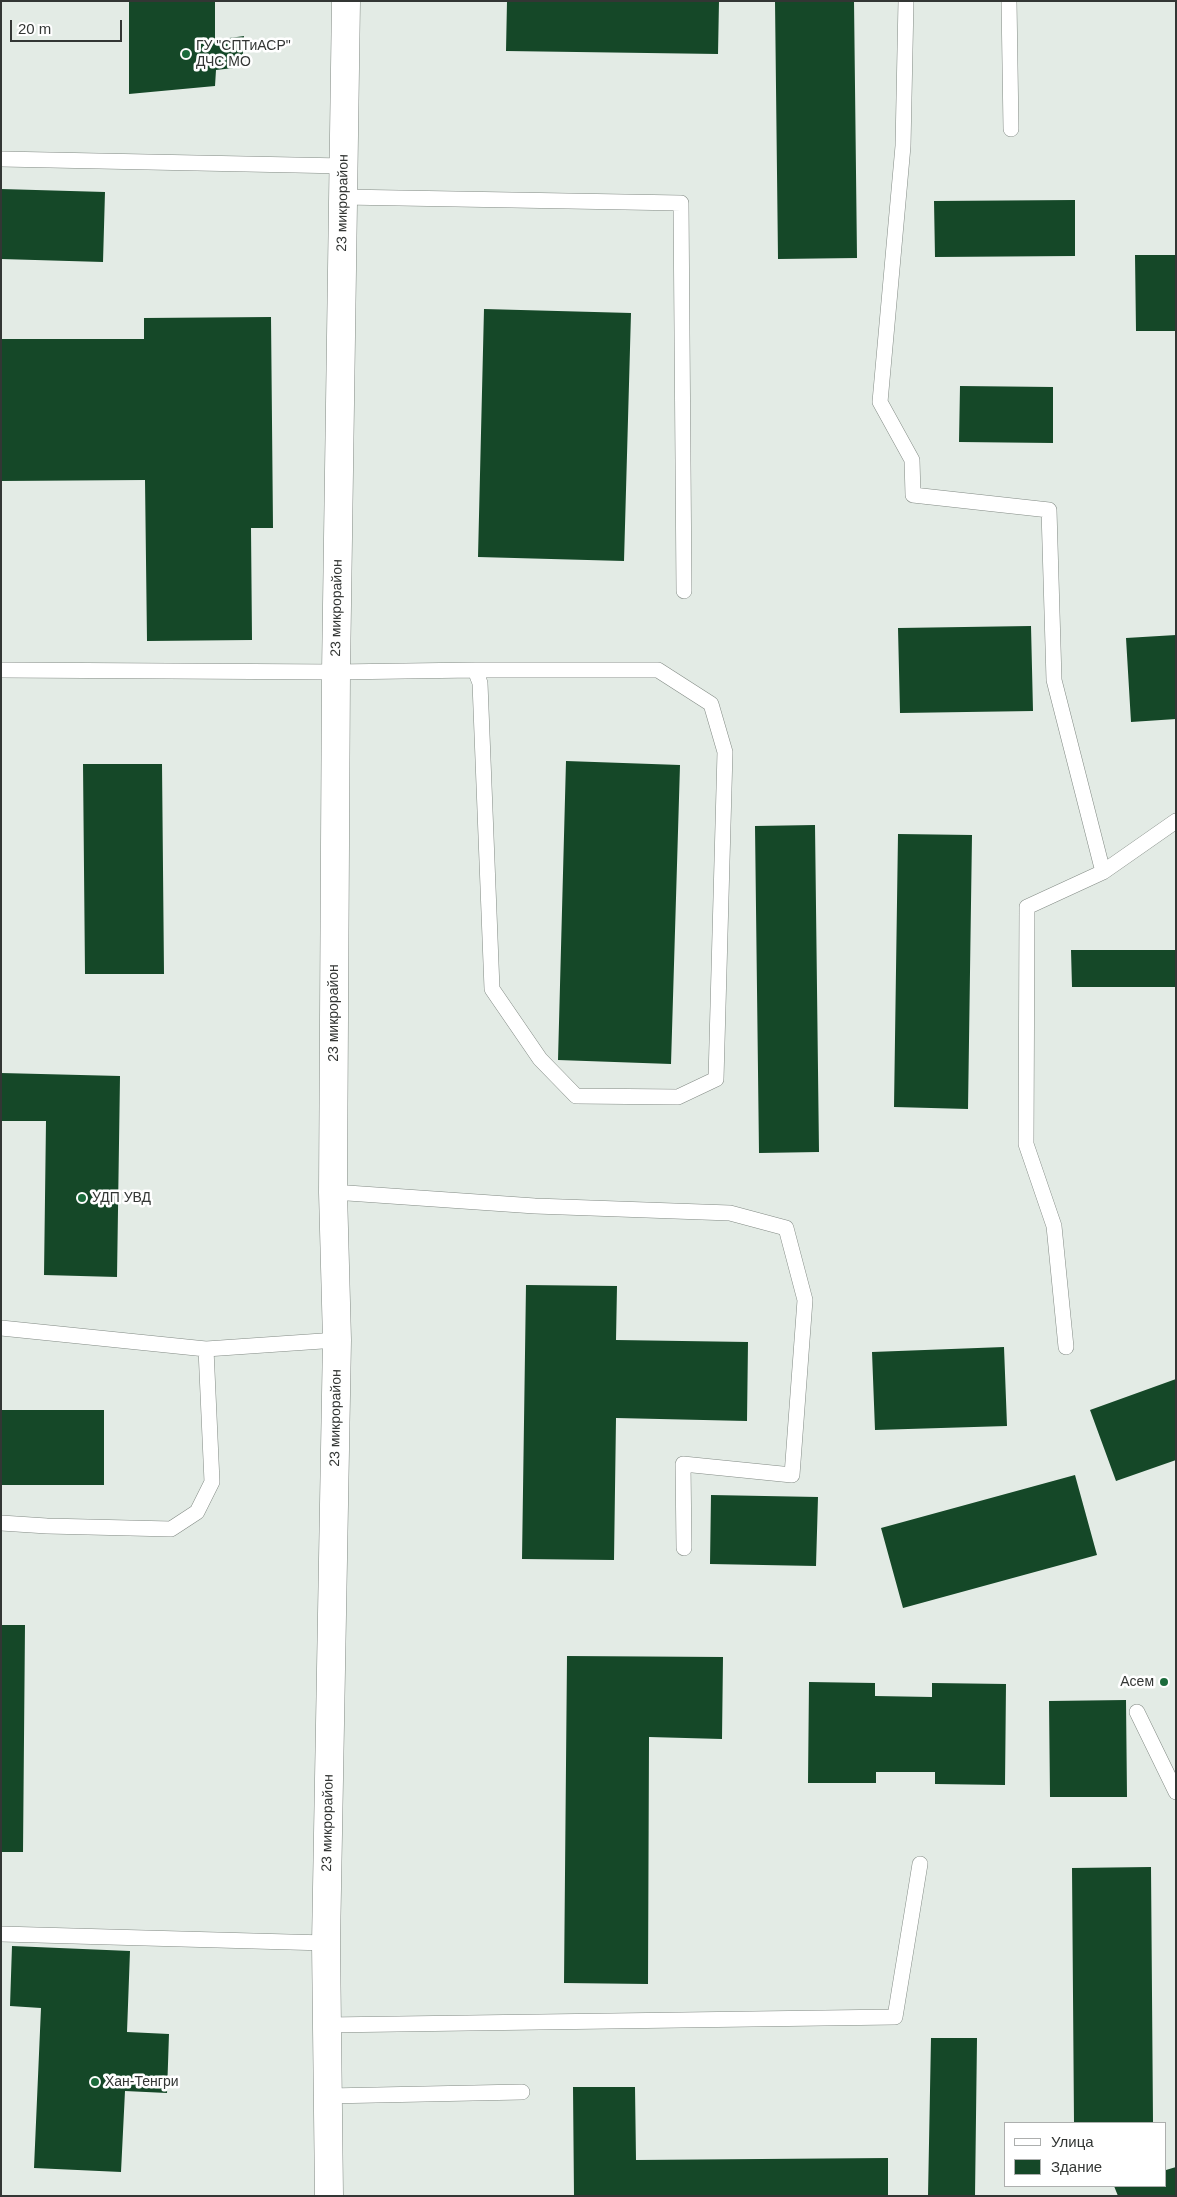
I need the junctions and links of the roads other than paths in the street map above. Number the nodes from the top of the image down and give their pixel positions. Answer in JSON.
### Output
{"nodes":[{"id":1,"x":346,"y":1,"type":"edge"},
{"id":2,"x":906,"y":1,"type":"edge"},
{"id":3,"x":1010,"y":1,"type":"edge"},
{"id":4,"x":1011,"y":128,"type":"dead end"},
{"id":5,"x":1,"y":160,"type":"edge"},
{"id":6,"x":344,"y":166,"type":"junction"},
{"id":7,"x":343,"y":197,"type":"junction"},
{"id":8,"x":684,"y":591,"type":"dead end"},
{"id":9,"x":1,"y":670,"type":"edge"},
{"id":10,"x":475,"y":670,"type":"junction"},
{"id":11,"x":336,"y":672,"type":"junction"},
{"id":12,"x":1176,"y":821,"type":"edge"},
{"id":13,"x":1103,"y":872,"type":"junction"},
{"id":14,"x":333,"y":1192,"type":"junction"},
{"id":15,"x":1,"y":1328,"type":"edge"},
{"id":16,"x":337,"y":1340,"type":"junction"},
{"id":17,"x":1066,"y":1347,"type":"dead end"},
{"id":18,"x":206,"y":1349,"type":"junction"},
{"id":19,"x":1,"y":1522,"type":"edge"},
{"id":20,"x":684,"y":1548,"type":"dead end"},
{"id":21,"x":1137,"y":1712,"type":"dead end"},
{"id":22,"x":1176,"y":1792,"type":"edge"},
{"id":23,"x":920,"y":1864,"type":"dead end"},
{"id":24,"x":1,"y":1934,"type":"edge"},
{"id":25,"x":326,"y":1943,"type":"junction"},
{"id":26,"x":327,"y":2025,"type":"junction"},
{"id":27,"x":522,"y":2092,"type":"dead end"},
{"id":28,"x":328,"y":2096,"type":"junction"},
{"id":29,"x":329,"y":2196,"type":"edge"}],
"edges":[{"from":1,"to":6,"type":"street","name":"23 микрорайон"},
{"from":2,"to":13,"type":"lane"},
{"from":3,"to":4,"type":"lane"},
{"from":5,"to":6,"type":"lane"},
{"from":6,"to":7,"type":"street","name":"23 микрорайон"},
{"from":7,"to":8,"type":"lane"},
{"from":7,"to":11,"type":"street","name":"23 микрорайон"},
{"from":9,"to":11,"type":"lane"},
{"from":10,"to":10,"type":"lane"},
{"from":10,"to":11,"type":"lane"},
{"from":11,"to":14,"type":"street","name":"23 микрорайон"},
{"from":12,"to":13,"type":"lane"},
{"from":13,"to":17,"type":"lane"},
{"from":14,"to":16,"type":"street","name":"23 микрорайон"},
{"from":14,"to":20,"type":"lane"},
{"from":15,"to":18,"type":"lane"},
{"from":16,"to":18,"type":"lane"},
{"from":16,"to":25,"type":"street","name":"23 микрорайон"},
{"from":18,"to":19,"type":"lane"},
{"from":21,"to":22,"type":"lane"},
{"from":23,"to":26,"type":"lane"},
{"from":24,"to":25,"type":"lane"},
{"from":25,"to":26,"type":"street","name":"23 микрорайон"},
{"from":26,"to":28,"type":"street","name":"23 микрорайон"},
{"from":27,"to":28,"type":"lane"},
{"from":28,"to":29,"type":"street","name":"23 микрорайон"}]}
